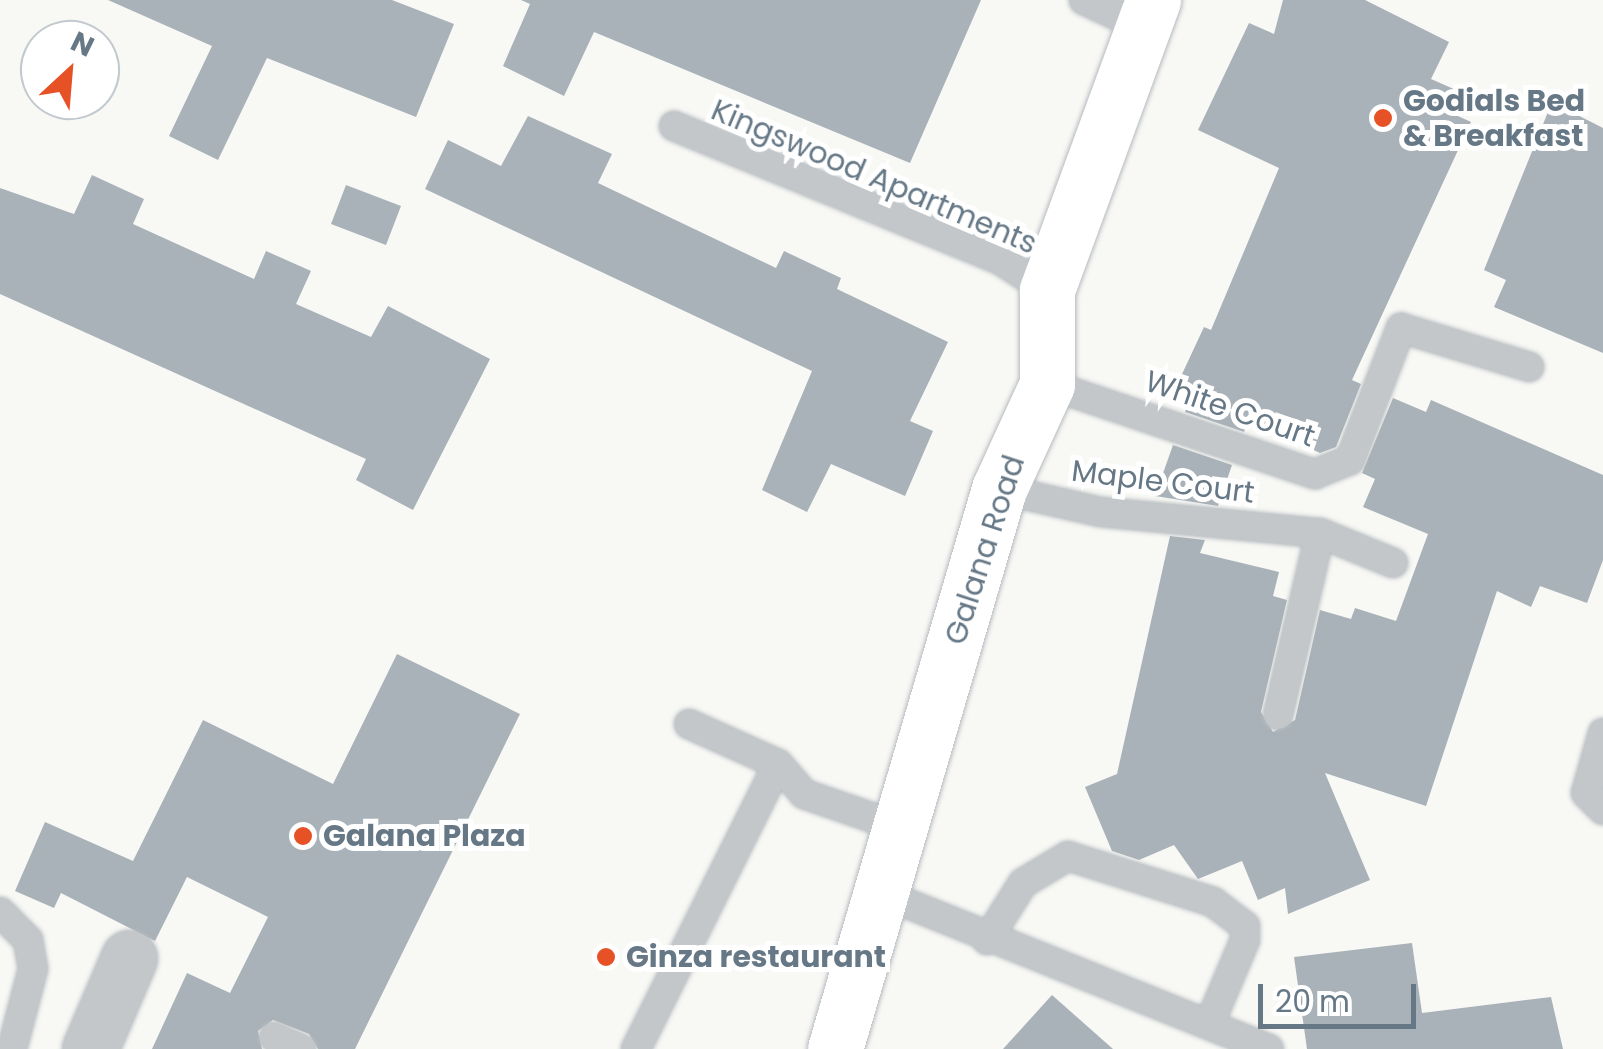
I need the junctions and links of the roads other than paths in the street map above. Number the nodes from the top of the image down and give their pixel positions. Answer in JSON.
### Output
{"nodes":[{"id":1,"x":1084,"y":0,"type":"edge"},
{"id":2,"x":1149,"y":14,"type":"edge"},
{"id":3,"x":674,"y":126,"type":"dead end"},
{"id":4,"x":1047,"y":290,"type":"junction"},
{"id":5,"x":1529,"y":367,"type":"dead end"},
{"id":6,"x":1047,"y":384,"type":"junction"},
{"id":7,"x":999,"y":489,"type":"junction"},
{"id":8,"x":1320,"y":533,"type":"junction"},
{"id":9,"x":1393,"y":563,"type":"dead end"},
{"id":10,"x":1278,"y":715,"type":"dead end"},
{"id":11,"x":688,"y":724,"type":"dead end"},
{"id":12,"x":1603,"y":733,"type":"edge"},
{"id":13,"x":778,"y":764,"type":"junction"},
{"id":14,"x":1603,"y":810,"type":"edge"},
{"id":15,"x":902,"y":828,"type":"junction"},
{"id":16,"x":882,"y":894,"type":"junction"},
{"id":17,"x":0,"y":912,"type":"edge"},
{"id":18,"x":987,"y":940,"type":"junction"},
{"id":19,"x":129,"y":958,"type":"dead end"},
{"id":20,"x":1209,"y":1025,"type":"junction"},
{"id":21,"x":274,"y":1037,"type":"dead end"},
{"id":22,"x":12,"y":1049,"type":"edge"},
{"id":23,"x":90,"y":1049,"type":"edge"},
{"id":24,"x":302,"y":1049,"type":"edge"},
{"id":25,"x":636,"y":1049,"type":"edge"},
{"id":26,"x":836,"y":1049,"type":"edge"},
{"id":27,"x":1269,"y":1049,"type":"edge"}],
"edges":[{"from":1,"to":2,"type":"lane"},
{"from":2,"to":4,"type":"main road","name":"Galana Road"},
{"from":3,"to":4,"type":"lane","name":"Kingswood Apartments"},
{"from":4,"to":6,"type":"main road","name":"Galana Road"},
{"from":5,"to":6,"type":"lane","name":"White Court"},
{"from":6,"to":7,"type":"main road","name":"Galana Road"},
{"from":7,"to":8,"type":"lane","name":"Maple Court"},
{"from":7,"to":15,"type":"main road","name":"Galana Road"},
{"from":8,"to":9,"type":"lane","name":"Maple Court"},
{"from":8,"to":10,"type":"lane"},
{"from":11,"to":13,"type":"lane"},
{"from":12,"to":14,"type":"lane"},
{"from":13,"to":15,"type":"lane"},
{"from":13,"to":25,"type":"lane"},
{"from":15,"to":16,"type":"main road","name":"Galana Road"},
{"from":16,"to":18,"type":"lane"},
{"from":16,"to":26,"type":"main road","name":"Galana Road"},
{"from":17,"to":22,"type":"lane"},
{"from":18,"to":20,"type":"lane"},
{"from":18,"to":20,"type":"lane"},
{"from":19,"to":23,"type":"street"},
{"from":20,"to":27,"type":"lane"},
{"from":21,"to":24,"type":"lane"}]}
